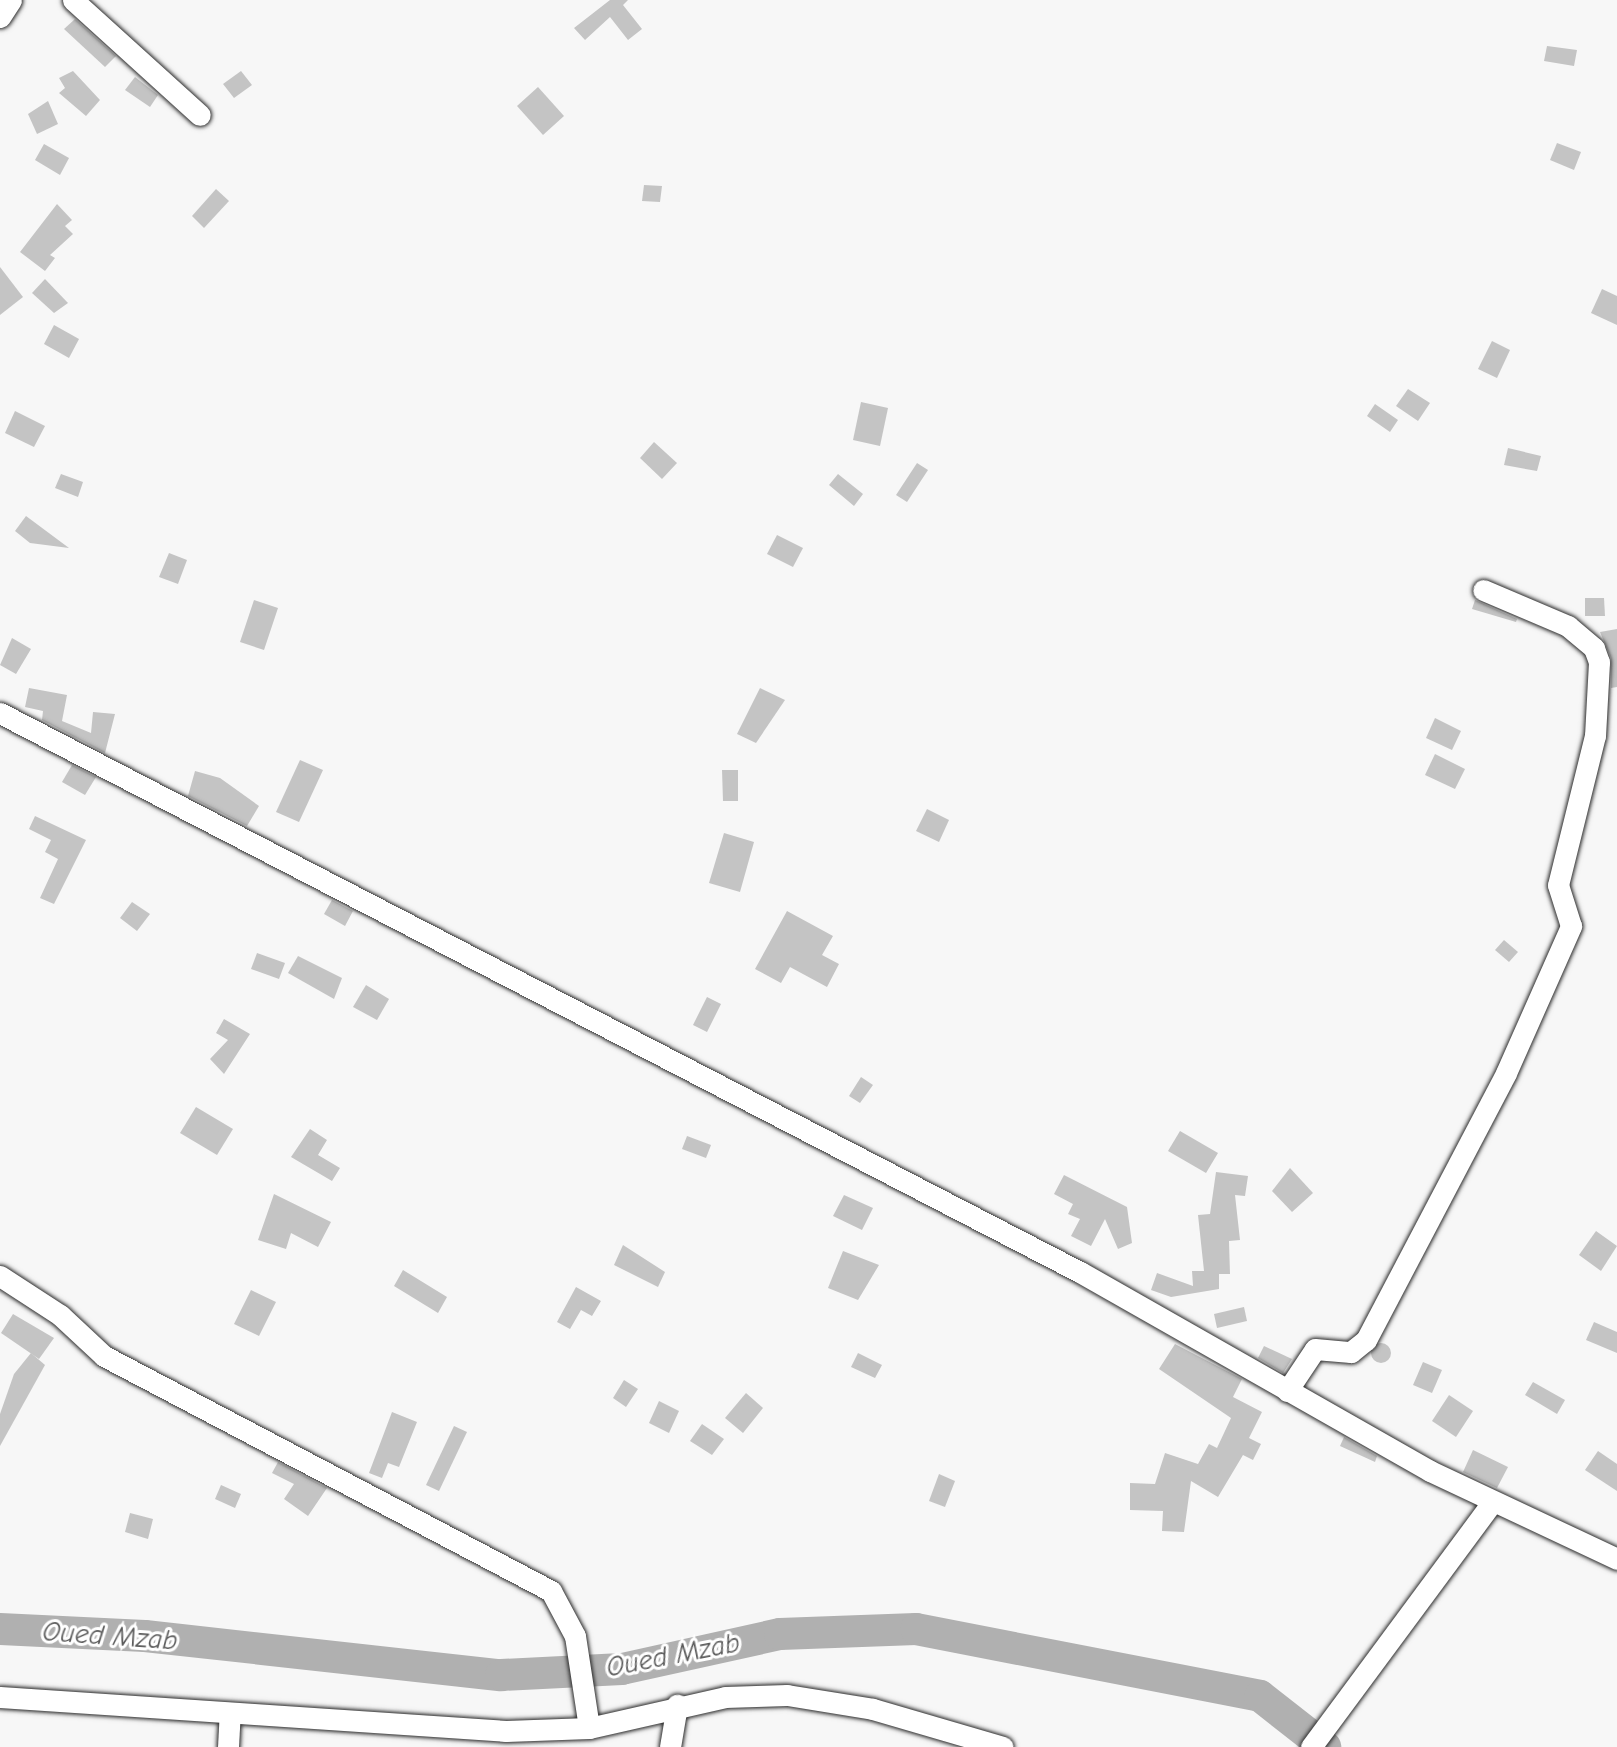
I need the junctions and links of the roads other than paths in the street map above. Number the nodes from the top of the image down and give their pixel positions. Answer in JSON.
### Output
{"nodes":[{"id":1,"x":11,"y":0,"type":"edge"},
{"id":2,"x":73,"y":0,"type":"edge"},
{"id":3,"x":0,"y":17,"type":"edge"},
{"id":4,"x":200,"y":115,"type":"dead end"},
{"id":5,"x":1483,"y":590,"type":"dead end"},
{"id":6,"x":0,"y":713,"type":"edge"},
{"id":7,"x":0,"y":1276,"type":"edge"},
{"id":8,"x":1287,"y":1391,"type":"junction"},
{"id":9,"x":1492,"y":1502,"type":"junction"},
{"id":10,"x":1617,"y":1559,"type":"edge"},
{"id":11,"x":0,"y":1697,"type":"edge"},
{"id":12,"x":677,"y":1705,"type":"junction"},
{"id":13,"x":230,"y":1713,"type":"junction"},
{"id":14,"x":589,"y":1728,"type":"junction"},
{"id":15,"x":228,"y":1747,"type":"edge"},
{"id":16,"x":670,"y":1747,"type":"edge"},
{"id":17,"x":1003,"y":1747,"type":"edge"},
{"id":18,"x":1311,"y":1747,"type":"edge"}],
"edges":[{"from":1,"to":3,"type":"street"},
{"from":2,"to":4,"type":"street"},
{"from":5,"to":8,"type":"street"},
{"from":6,"to":8,"type":"street"},
{"from":7,"to":14,"type":"street"},
{"from":8,"to":9,"type":"street"},
{"from":9,"to":10,"type":"street"},
{"from":9,"to":18,"type":"street"},
{"from":11,"to":13,"type":"street"},
{"from":12,"to":14,"type":"street"},
{"from":12,"to":16,"type":"street"},
{"from":12,"to":17,"type":"street"},
{"from":13,"to":14,"type":"street"},
{"from":13,"to":15,"type":"street"}]}
